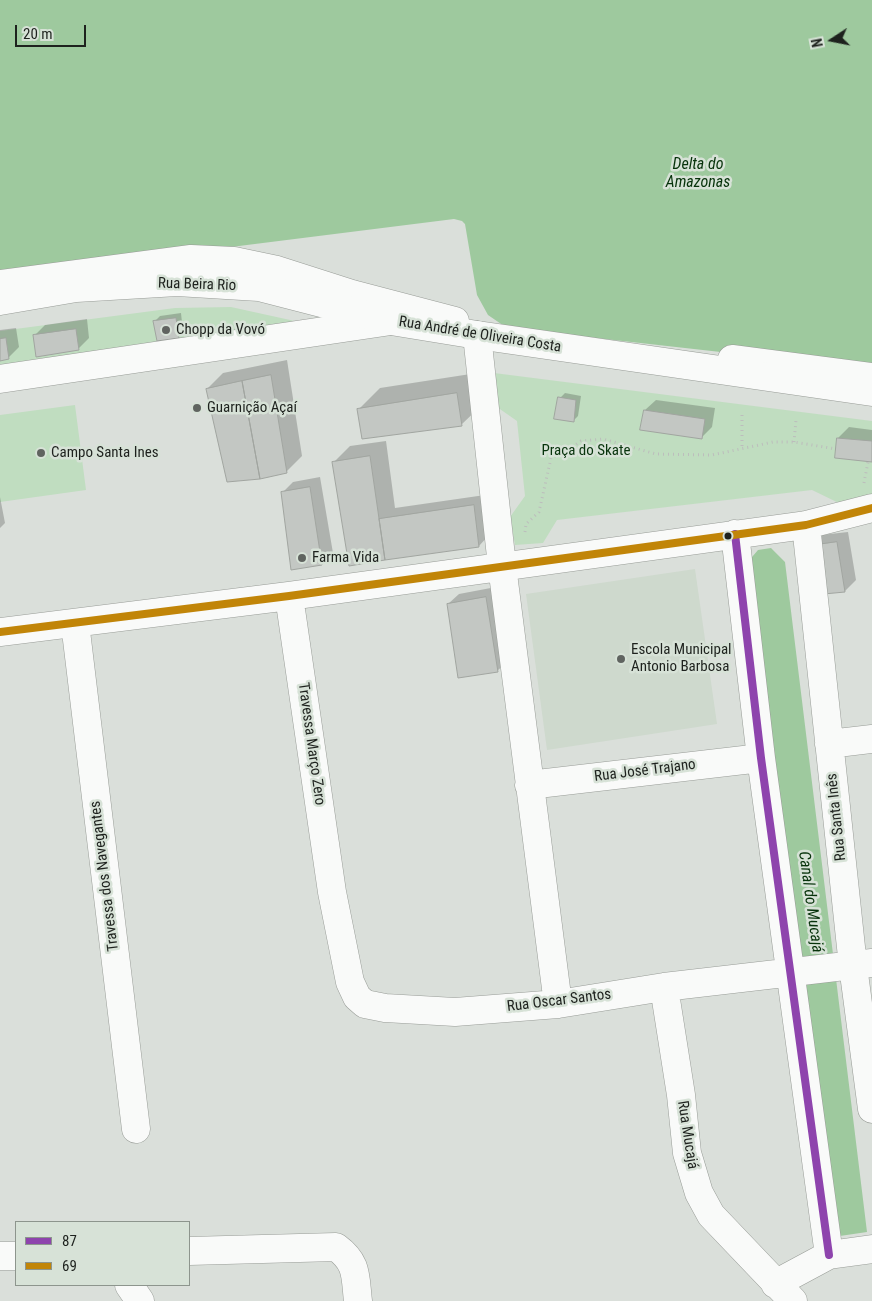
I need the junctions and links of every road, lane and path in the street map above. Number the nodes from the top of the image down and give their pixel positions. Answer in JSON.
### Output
{"nodes":[{"id":1,"x":0,"y":284,"type":"edge"},
{"id":2,"x":0,"y":301,"type":"edge"},
{"id":3,"x":390,"y":321,"type":"junction"},
{"id":4,"x":477,"y":335,"type":"junction"},
{"id":5,"x":872,"y":377,"type":"edge"},
{"id":6,"x":0,"y":379,"type":"edge"},
{"id":7,"x":872,"y":392,"type":"edge"},
{"id":8,"x":742,"y":416,"type":"dead end"},
{"id":9,"x":796,"y":420,"type":"dead end"},
{"id":10,"x":794,"y":442,"type":"junction"},
{"id":11,"x":742,"y":448,"type":"junction"},
{"id":12,"x":836,"y":449,"type":"dead end"},
{"id":13,"x":872,"y":508,"type":"edge"},
{"id":14,"x":806,"y":525,"type":"junction"},
{"id":15,"x":735,"y":534,"type":"junction"},
{"id":16,"x":524,"y":538,"type":"dead end"},
{"id":17,"x":502,"y":566,"type":"junction"},
{"id":18,"x":289,"y":596,"type":"junction"},
{"id":19,"x":75,"y":623,"type":"junction"},
{"id":20,"x":0,"y":632,"type":"edge"},
{"id":21,"x":872,"y":739,"type":"edge"},
{"id":22,"x":829,"y":744,"type":"junction"},
{"id":23,"x":761,"y":758,"type":"junction"},
{"id":24,"x":529,"y":785,"type":"junction"},
{"id":25,"x":332,"y":892,"type":"joint"},
{"id":26,"x":855,"y":966,"type":"edge"},
{"id":27,"x":793,"y":972,"type":"junction"},
{"id":28,"x":664,"y":987,"type":"junction"},
{"id":29,"x":558,"y":1004,"type":"junction"},
{"id":30,"x":872,"y":1109,"type":"edge"},
{"id":31,"x":136,"y":1129,"type":"dead end"},
{"id":32,"x":872,"y":1249,"type":"edge"},
{"id":33,"x":190,"y":1251,"type":"edge"},
{"id":34,"x":829,"y":1255,"type":"junction"},
{"id":35,"x":0,"y":1256,"type":"edge"},
{"id":36,"x":15,"y":1256,"type":"edge"},
{"id":37,"x":130,"y":1286,"type":"edge"},
{"id":38,"x":784,"y":1292,"type":"edge"},
{"id":39,"x":140,"y":1301,"type":"edge"},
{"id":40,"x":358,"y":1301,"type":"edge"}],
"edges":[{"from":1,"to":5,"type":"street"},
{"from":2,"to":3,"type":"street","name":"Rua Beira Rio"},
{"from":3,"to":4,"type":"street","name":"Rua André de Oliveira Costa"},
{"from":3,"to":6,"type":"street","name":"Rua André de Oliveira Costa"},
{"from":4,"to":7,"type":"street","name":"Rua André de Oliveira Costa"},
{"from":4,"to":17,"type":"street"},
{"from":8,"to":11,"type":"path"},
{"from":9,"to":10,"type":"path"},
{"from":10,"to":11,"type":"path"},
{"from":10,"to":12,"type":"path"},
{"from":11,"to":16,"type":"path"},
{"from":13,"to":14,"type":"street"},
{"from":14,"to":15,"type":"street"},
{"from":14,"to":22,"type":"street","name":"Rua Santa Inês"},
{"from":15,"to":17,"type":"street"},
{"from":15,"to":23,"type":"street"},
{"from":17,"to":18,"type":"street"},
{"from":17,"to":24,"type":"street"},
{"from":18,"to":19,"type":"street"},
{"from":18,"to":25,"type":"street","name":"Travessa Março Zero"},
{"from":19,"to":20,"type":"street"},
{"from":19,"to":31,"type":"street","name":"Travessa dos Navegantes"},
{"from":21,"to":22,"type":"street"},
{"from":22,"to":26,"type":"street","name":"Rua Santa Inês"},
{"from":23,"to":24,"type":"street","name":"Rua José Trajano"},
{"from":23,"to":27,"type":"street"},
{"from":24,"to":29,"type":"street"},
{"from":25,"to":29,"type":"street","name":"Rua Oscar Santos"},
{"from":26,"to":27,"type":"street","name":"Rua Oscar Santos"},
{"from":26,"to":30,"type":"street","name":"Rua Santa Inês"},
{"from":27,"to":28,"type":"street","name":"Rua Oscar Santos"},
{"from":27,"to":34,"type":"street"},
{"from":28,"to":29,"type":"street","name":"Rua Oscar Santos"},
{"from":28,"to":38,"type":"street","name":"Rua Mucajá"},
{"from":32,"to":34,"type":"street","name":"Rua Mucajá"},
{"from":33,"to":40,"type":"street"},
{"from":34,"to":38,"type":"street","name":"Rua Mucajá"},
{"from":35,"to":36,"type":"street"},
{"from":37,"to":39,"type":"street"}]}
